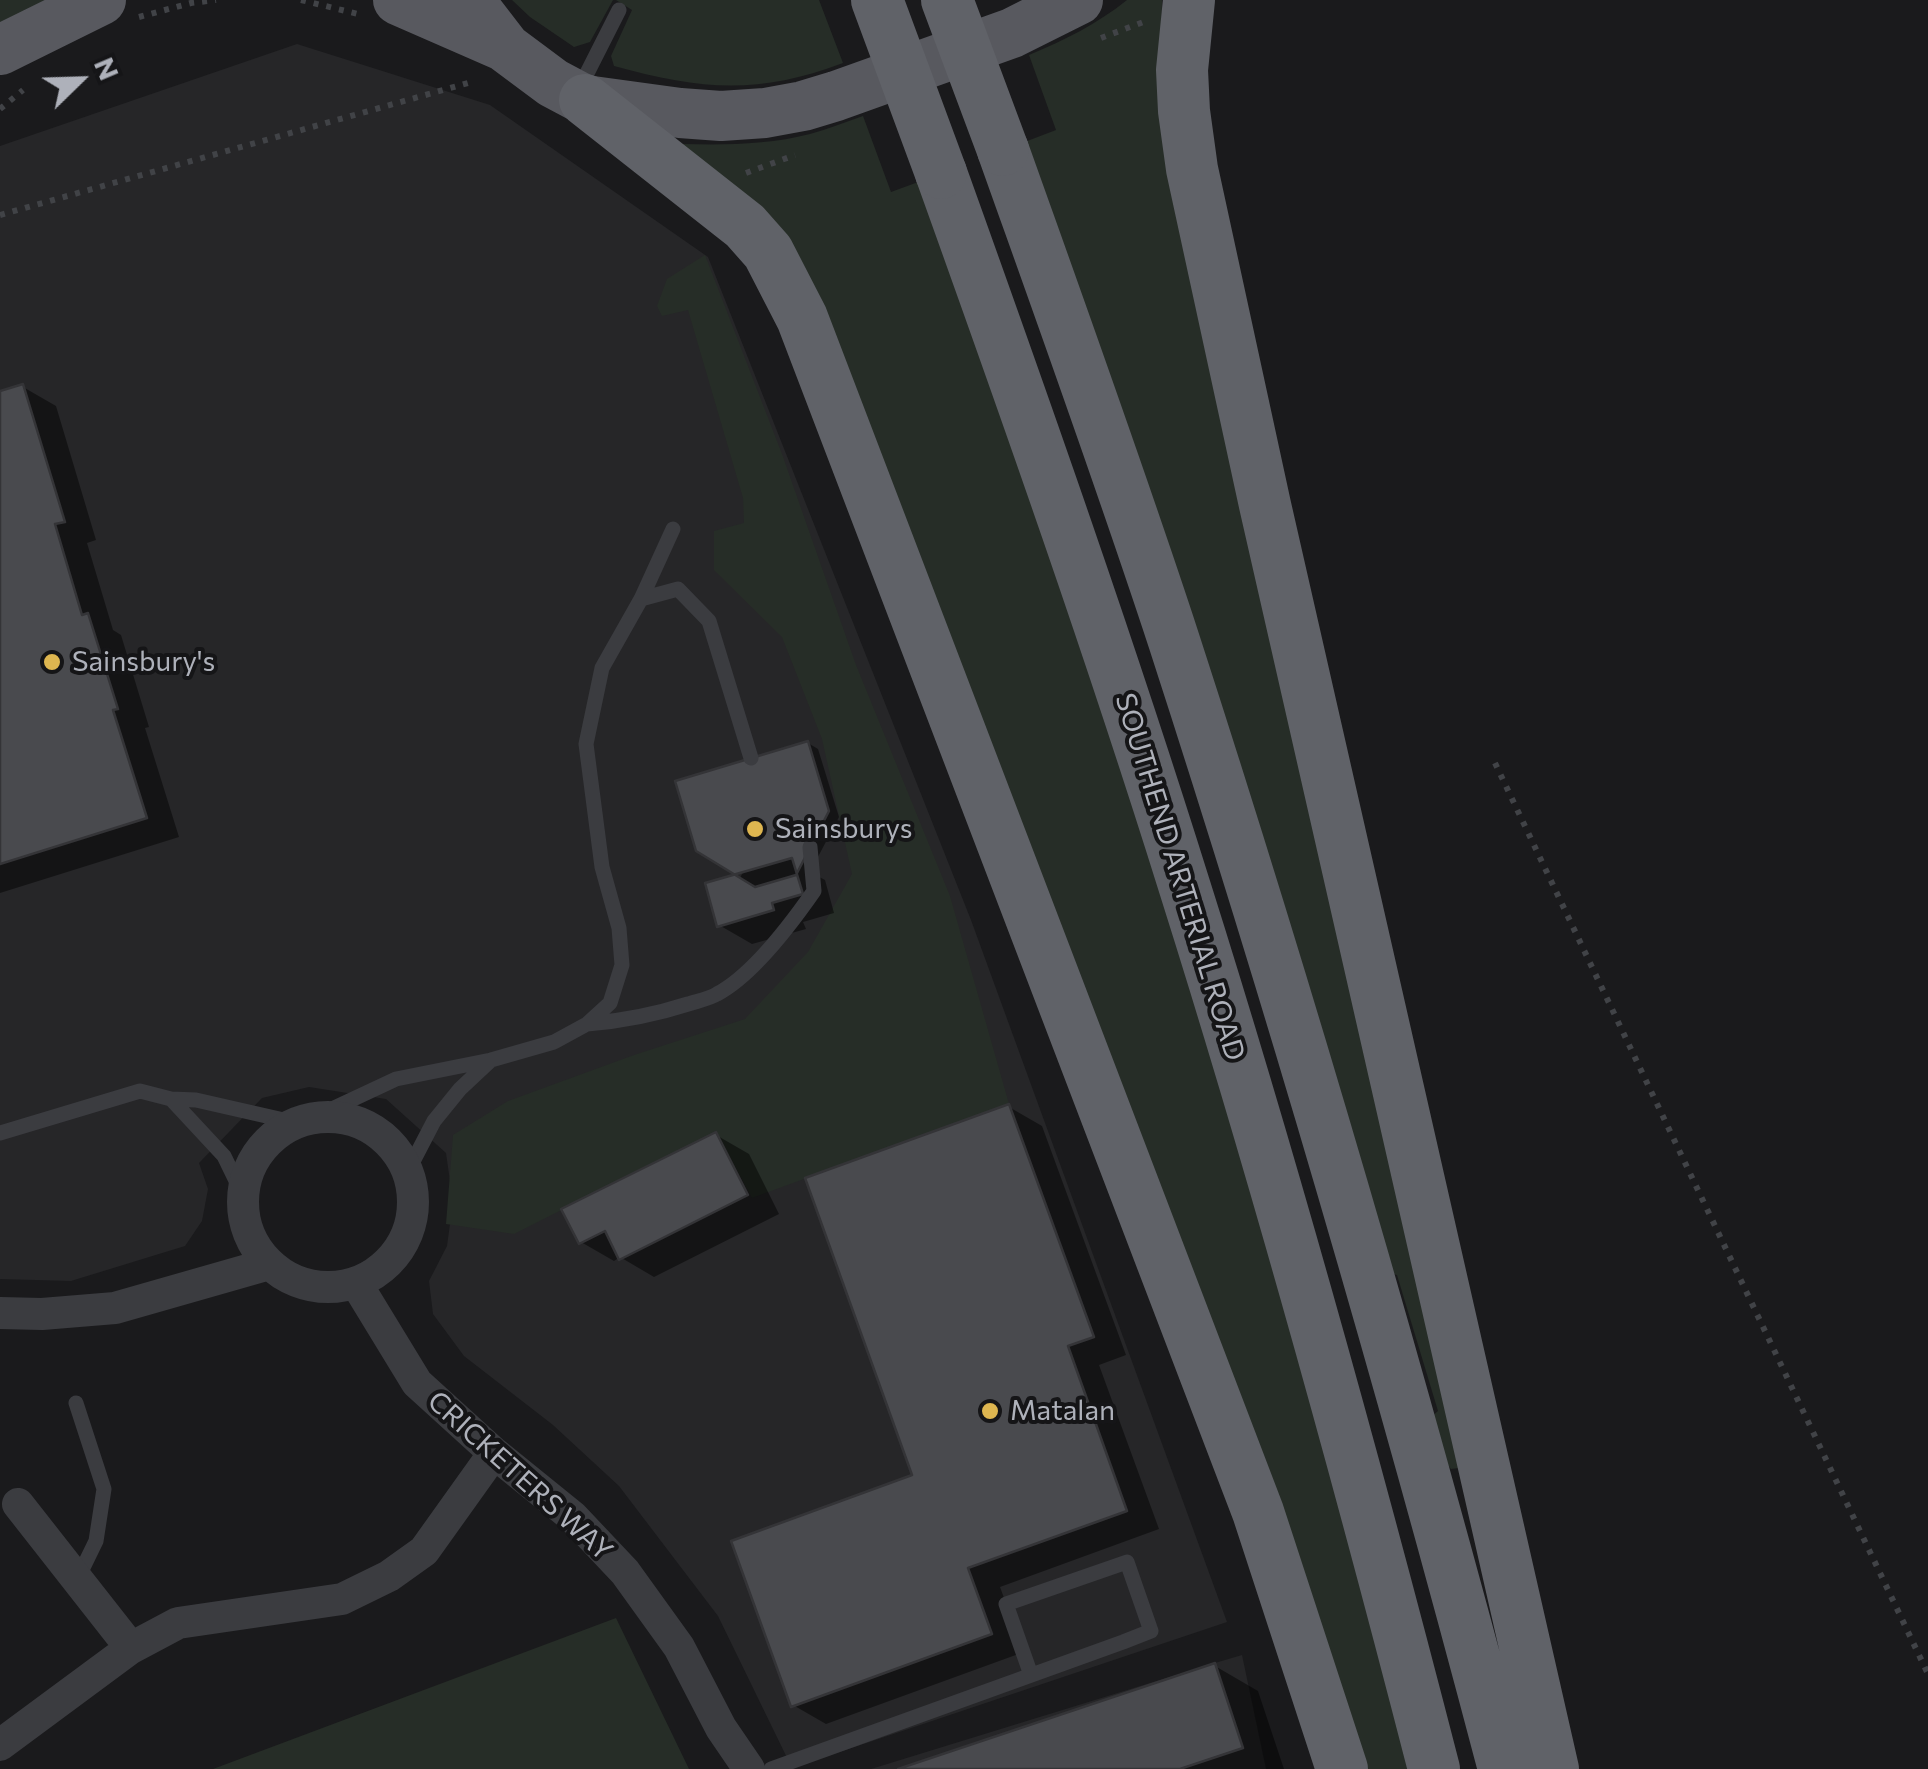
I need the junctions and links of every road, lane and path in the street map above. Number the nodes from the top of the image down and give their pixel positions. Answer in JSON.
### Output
{"nodes":[{"id":1,"x":102,"y":0,"type":"edge"},
{"id":2,"x":398,"y":0,"type":"edge"},
{"id":3,"x":468,"y":0,"type":"edge"},
{"id":4,"x":877,"y":0,"type":"edge"},
{"id":5,"x":947,"y":0,"type":"edge"},
{"id":6,"x":1078,"y":0,"type":"edge"},
{"id":7,"x":1189,"y":0,"type":"edge"},
{"id":8,"x":619,"y":10,"type":"dead end"},
{"id":9,"x":0,"y":50,"type":"edge"},
{"id":10,"x":493,"y":64,"type":"junction"},
{"id":11,"x":580,"y":97,"type":"junction"},
{"id":12,"x":0,"y":214,"type":"edge"},
{"id":13,"x":674,"y":529,"type":"dead end"},
{"id":14,"x":640,"y":598,"type":"junction"},
{"id":15,"x":752,"y":758,"type":"dead end"},
{"id":16,"x":1495,"y":763,"type":"dead end"},
{"id":17,"x":810,"y":847,"type":"dead end"},
{"id":18,"x":587,"y":1024,"type":"junction"},
{"id":19,"x":491,"y":1060,"type":"junction"},
{"id":20,"x":170,"y":1098,"type":"junction"},
{"id":21,"x":307,"y":1120,"type":"junction"},
{"id":22,"x":0,"y":1134,"type":"edge"},
{"id":23,"x":408,"y":1171,"type":"junction"},
{"id":24,"x":242,"y":1192,"type":"junction"},
{"id":25,"x":269,"y":1264,"type":"junction"},
{"id":26,"x":356,"y":1283,"type":"junction"},
{"id":27,"x":0,"y":1313,"type":"edge"},
{"id":28,"x":76,"y":1402,"type":"dead end"},
{"id":29,"x":494,"y":1453,"type":"junction"},
{"id":30,"x":18,"y":1504,"type":"dead end"},
{"id":31,"x":77,"y":1580,"type":"junction"},
{"id":32,"x":130,"y":1648,"type":"junction"},
{"id":33,"x":1928,"y":1674,"type":"edge"},
{"id":34,"x":1030,"y":1675,"type":"junction"},
{"id":35,"x":0,"y":1745,"type":"edge"},
{"id":36,"x":749,"y":1769,"type":"edge"},
{"id":37,"x":771,"y":1769,"type":"edge"},
{"id":38,"x":1342,"y":1769,"type":"edge"},
{"id":39,"x":1434,"y":1769,"type":"edge"},
{"id":40,"x":1504,"y":1769,"type":"edge"},
{"id":41,"x":1553,"y":1769,"type":"edge"}],
"edges":[{"from":1,"to":9,"type":"main road"},
{"from":2,"to":10,"type":"main road"},
{"from":3,"to":10,"type":"main road"},
{"from":4,"to":39,"type":"highway","name":"SOUTHEND ARTERIAL ROAD","bridge":true},
{"from":5,"to":40,"type":"highway","bridge":true},
{"from":6,"to":11,"type":"main road"},
{"from":7,"to":41,"type":"highway"},
{"from":8,"to":11,"type":"lane"},
{"from":10,"to":11,"type":"main road"},
{"from":10,"to":12,"type":"path"},
{"from":11,"to":38,"type":"highway"},
{"from":13,"to":14,"type":"lane"},
{"from":14,"to":15,"type":"lane"},
{"from":14,"to":18,"type":"lane"},
{"from":16,"to":33,"type":"path"},
{"from":17,"to":18,"type":"lane"},
{"from":18,"to":19,"type":"lane"},
{"from":19,"to":21,"type":"lane"},
{"from":19,"to":23,"type":"lane"},
{"from":20,"to":21,"type":"lane"},
{"from":20,"to":22,"type":"lane"},
{"from":20,"to":24,"type":"lane"},
{"from":21,"to":23,"type":"street"},
{"from":21,"to":24,"type":"street"},
{"from":23,"to":26,"type":"street"},
{"from":24,"to":25,"type":"street"},
{"from":25,"to":26,"type":"street"},
{"from":25,"to":27,"type":"street"},
{"from":26,"to":29,"type":"street","name":"CRICKETERS WAY"},
{"from":28,"to":31,"type":"lane"},
{"from":29,"to":32,"type":"street"},
{"from":29,"to":36,"type":"street","name":"CRICKETERS WAY"},
{"from":30,"to":31,"type":"street"},
{"from":31,"to":32,"type":"street"},
{"from":32,"to":35,"type":"street"},
{"from":34,"to":34,"type":"lane"},
{"from":34,"to":37,"type":"lane"}]}
